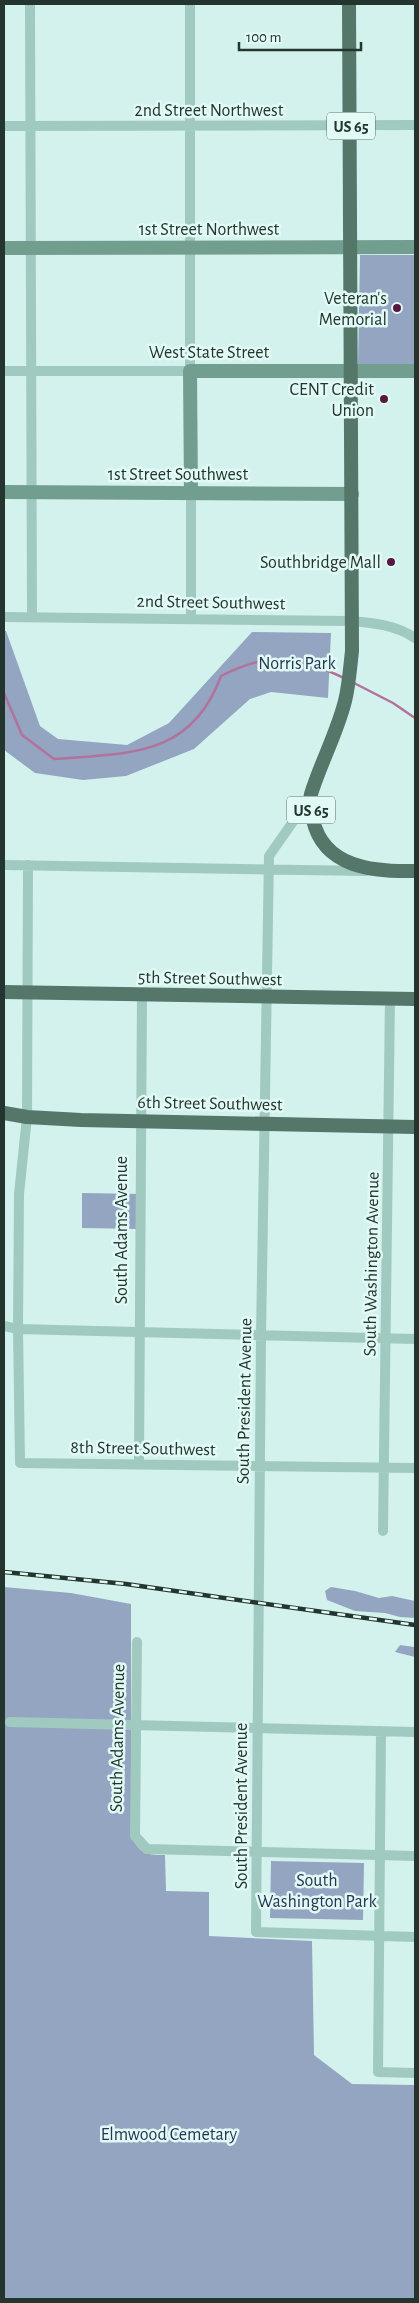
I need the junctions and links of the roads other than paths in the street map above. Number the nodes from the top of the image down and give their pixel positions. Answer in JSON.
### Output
{"nodes":[{"id":1,"x":30,"y":4,"type":"edge"},
{"id":2,"x":190,"y":4,"type":"edge"},
{"id":3,"x":350,"y":4,"type":"edge"},
{"id":4,"x":415,"y":125,"type":"edge"},
{"id":5,"x":4,"y":126,"type":"edge"},
{"id":6,"x":31,"y":126,"type":"junction"},
{"id":7,"x":190,"y":126,"type":"junction"},
{"id":8,"x":350,"y":126,"type":"junction"},
{"id":9,"x":415,"y":247,"type":"edge"},
{"id":10,"x":4,"y":248,"type":"edge"},
{"id":11,"x":31,"y":248,"type":"junction"},
{"id":12,"x":190,"y":248,"type":"junction"},
{"id":13,"x":350,"y":248,"type":"junction"},
{"id":14,"x":190,"y":370,"type":"junction"},
{"id":15,"x":352,"y":370,"type":"junction"},
{"id":16,"x":415,"y":370,"type":"edge"},
{"id":17,"x":4,"y":371,"type":"edge"},
{"id":18,"x":31,"y":371,"type":"junction"},
{"id":19,"x":4,"y":492,"type":"edge"},
{"id":20,"x":32,"y":492,"type":"junction"},
{"id":21,"x":191,"y":493,"type":"junction"},
{"id":22,"x":352,"y":494,"type":"junction"},
{"id":23,"x":4,"y":617,"type":"edge"},
{"id":24,"x":32,"y":617,"type":"junction"},
{"id":25,"x":190,"y":618,"type":"junction"},
{"id":26,"x":351,"y":621,"type":"junction"},
{"id":27,"x":415,"y":638,"type":"edge"},
{"id":28,"x":310,"y":796,"type":"junction"},
{"id":29,"x":4,"y":865,"type":"edge"},
{"id":30,"x":28,"y":865,"type":"junction"},
{"id":31,"x":268,"y":870,"type":"junction"},
{"id":32,"x":395,"y":871,"type":"junction"},
{"id":33,"x":415,"y":871,"type":"edge"},
{"id":34,"x":4,"y":992,"type":"edge"},
{"id":35,"x":28,"y":993,"type":"junction"},
{"id":36,"x":142,"y":996,"type":"junction"},
{"id":37,"x":268,"y":997,"type":"junction"},
{"id":38,"x":390,"y":998,"type":"junction"},
{"id":39,"x":415,"y":999,"type":"edge"},
{"id":40,"x":4,"y":1113,"type":"edge"},
{"id":41,"x":27,"y":1117,"type":"junction"},
{"id":42,"x":140,"y":1120,"type":"junction"},
{"id":43,"x":266,"y":1124,"type":"junction"},
{"id":44,"x":389,"y":1127,"type":"junction"},
{"id":45,"x":415,"y":1127,"type":"edge"},
{"id":46,"x":4,"y":1326,"type":"edge"},
{"id":47,"x":18,"y":1330,"type":"junction"},
{"id":48,"x":139,"y":1333,"type":"junction"},
{"id":49,"x":261,"y":1335,"type":"junction"},
{"id":50,"x":386,"y":1339,"type":"junction"},
{"id":51,"x":415,"y":1339,"type":"edge"},
{"id":52,"x":138,"y":1464,"type":"junction"},
{"id":53,"x":260,"y":1466,"type":"junction"},
{"id":54,"x":384,"y":1468,"type":"junction"},
{"id":55,"x":415,"y":1468,"type":"edge"},
{"id":56,"x":384,"y":1531,"type":"dead end"},
{"id":57,"x":137,"y":1642,"type":"dead end"},
{"id":58,"x":10,"y":1722,"type":"dead end"},
{"id":59,"x":136,"y":1725,"type":"junction"},
{"id":60,"x":258,"y":1728,"type":"junction"},
{"id":61,"x":381,"y":1731,"type":"junction"},
{"id":62,"x":415,"y":1732,"type":"edge"},
{"id":63,"x":256,"y":1852,"type":"junction"},
{"id":64,"x":378,"y":1855,"type":"junction"},
{"id":65,"x":415,"y":1856,"type":"edge"},
{"id":66,"x":379,"y":1936,"type":"junction"},
{"id":67,"x":415,"y":1937,"type":"edge"},
{"id":68,"x":415,"y":2072,"type":"edge"}],
"edges":[{"from":1,"to":6,"type":"street"},
{"from":2,"to":7,"type":"street"},
{"from":3,"to":8,"type":"main road","number":"US 65"},
{"from":4,"to":8,"type":"street","name":"2nd Street Northwest"},
{"from":5,"to":6,"type":"street","name":"2nd Street Northwest"},
{"from":6,"to":7,"type":"street","name":"2nd Street Northwest"},
{"from":6,"to":11,"type":"street"},
{"from":7,"to":8,"type":"street","name":"2nd Street Northwest"},
{"from":7,"to":12,"type":"street"},
{"from":8,"to":13,"type":"main road","number":"US 65"},
{"from":9,"to":13,"type":"main road","name":"1st Street Northwest"},
{"from":10,"to":11,"type":"main road","name":"1st Street Northwest"},
{"from":11,"to":12,"type":"main road","name":"1st Street Northwest"},
{"from":11,"to":18,"type":"street"},
{"from":12,"to":13,"type":"main road","name":"1st Street Northwest"},
{"from":12,"to":14,"type":"street"},
{"from":13,"to":15,"type":"main road","number":"US 65"},
{"from":14,"to":15,"type":"main road","name":"West State Street"},
{"from":14,"to":18,"type":"street","name":"West State Street"},
{"from":14,"to":21,"type":"main road"},
{"from":15,"to":16,"type":"main road","name":"West State Street"},
{"from":15,"to":22,"type":"main road","number":"US 65"},
{"from":17,"to":18,"type":"street","name":"West State Street"},
{"from":18,"to":20,"type":"street"},
{"from":19,"to":20,"type":"main road","name":"1st Street Southwest"},
{"from":20,"to":21,"type":"main road","name":"1st Street Southwest"},
{"from":20,"to":24,"type":"street"},
{"from":21,"to":22,"type":"main road","name":"1st Street Southwest"},
{"from":21,"to":25,"type":"street"},
{"from":22,"to":26,"type":"main road","number":"US 65"},
{"from":23,"to":24,"type":"street","name":"2nd Street Southwest"},
{"from":24,"to":25,"type":"street","name":"2nd Street Southwest"},
{"from":25,"to":26,"type":"street","name":"2nd Street Southwest"},
{"from":26,"to":27,"type":"street","name":"2nd Street Southwest"},
{"from":26,"to":28,"type":"main road","number":"US 65"},
{"from":28,"to":31,"type":"street"},
{"from":28,"to":32,"type":"main road","number":"US 65"},
{"from":29,"to":30,"type":"street"},
{"from":30,"to":31,"type":"street"},
{"from":30,"to":35,"type":"street"},
{"from":31,"to":32,"type":"street"},
{"from":31,"to":37,"type":"street","name":"South President Avenue"},
{"from":32,"to":33,"type":"main road","number":"US 65"},
{"from":34,"to":35,"type":"main road","name":"5th Street Southwest"},
{"from":35,"to":36,"type":"main road","name":"5th Street Southwest"},
{"from":35,"to":41,"type":"street"},
{"from":36,"to":37,"type":"main road","name":"5th Street Southwest"},
{"from":36,"to":42,"type":"street","name":"South Adams Avenue"},
{"from":37,"to":38,"type":"main road","name":"5th Street Southwest"},
{"from":37,"to":43,"type":"street","name":"South President Avenue"},
{"from":38,"to":39,"type":"main road","name":"5th Street Southwest"},
{"from":38,"to":44,"type":"street","name":"South Washington Avenue"},
{"from":40,"to":41,"type":"main road","name":"6th Street Southwest"},
{"from":41,"to":42,"type":"main road","name":"6th Street Southwest"},
{"from":41,"to":47,"type":"street"},
{"from":42,"to":43,"type":"main road","name":"6th Street Southwest"},
{"from":42,"to":48,"type":"street","name":"South Adams Avenue"},
{"from":43,"to":44,"type":"main road","name":"6th Street Southwest"},
{"from":43,"to":49,"type":"street","name":"South President Avenue"},
{"from":44,"to":45,"type":"main road","name":"6th Street Southwest"},
{"from":44,"to":50,"type":"street","name":"South Washington Avenue"},
{"from":46,"to":47,"type":"street"},
{"from":47,"to":48,"type":"street"},
{"from":47,"to":52,"type":"street","name":"8th Street Southwest"},
{"from":48,"to":49,"type":"street"},
{"from":48,"to":52,"type":"street","name":"South Adams Avenue"},
{"from":49,"to":50,"type":"street"},
{"from":49,"to":53,"type":"street","name":"South President Avenue"},
{"from":50,"to":51,"type":"street"},
{"from":50,"to":54,"type":"street","name":"South Washington Avenue"},
{"from":52,"to":53,"type":"street","name":"8th Street Southwest"},
{"from":53,"to":54,"type":"street","name":"8th Street Southwest"},
{"from":53,"to":60,"type":"street","name":"South President Avenue"},
{"from":54,"to":55,"type":"street","name":"8th Street Southwest"},
{"from":54,"to":56,"type":"street","name":"South Washington Avenue"},
{"from":57,"to":59,"type":"street","name":"South Adams Avenue"},
{"from":58,"to":59,"type":"street"},
{"from":59,"to":60,"type":"street"},
{"from":59,"to":63,"type":"street","name":"South Adams Avenue"},
{"from":60,"to":61,"type":"street"},
{"from":60,"to":63,"type":"street","name":"South President Avenue"},
{"from":61,"to":62,"type":"street"},
{"from":61,"to":64,"type":"street"},
{"from":63,"to":64,"type":"street"},
{"from":63,"to":66,"type":"street","name":"South President Avenue"},
{"from":64,"to":65,"type":"street"},
{"from":64,"to":66,"type":"street"},
{"from":66,"to":67,"type":"street"},
{"from":66,"to":68,"type":"street"}]}
